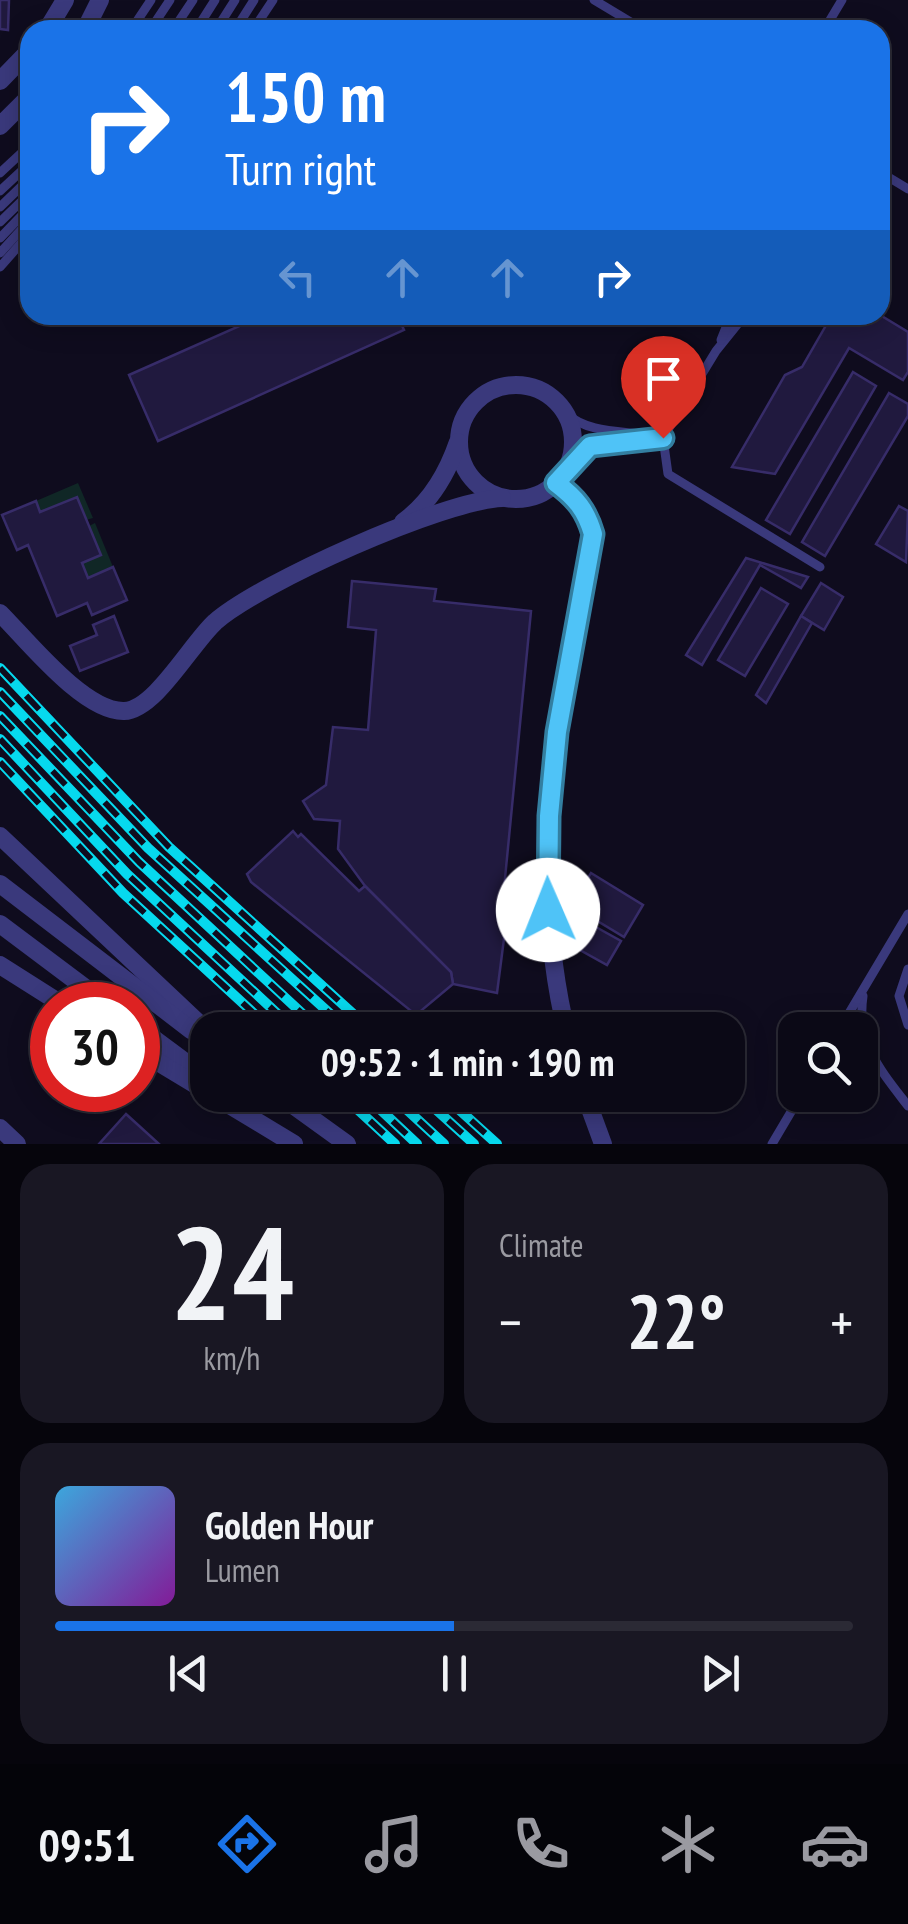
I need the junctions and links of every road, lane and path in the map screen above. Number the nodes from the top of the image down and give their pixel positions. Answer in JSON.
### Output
{"nodes":[{"id":1,"x":594,"y":0,"type":"edge"},
{"id":2,"x":620,"y":0,"type":"edge"},
{"id":3,"x":613,"y":12,"type":"junction"},
{"id":4,"x":627,"y":20,"type":"edge"},
{"id":5,"x":20,"y":60,"type":"edge"},
{"id":6,"x":0,"y":81,"type":"edge"},
{"id":7,"x":20,"y":106,"type":"edge"},
{"id":8,"x":0,"y":126,"type":"edge"},
{"id":9,"x":20,"y":155,"type":"edge"},
{"id":10,"x":20,"y":172,"type":"edge"},
{"id":11,"x":0,"y":174,"type":"edge"},
{"id":12,"x":20,"y":188,"type":"edge"},
{"id":13,"x":0,"y":191,"type":"edge"},
{"id":14,"x":20,"y":203,"type":"edge"},
{"id":15,"x":0,"y":207,"type":"edge"},
{"id":16,"x":20,"y":217,"type":"edge"},
{"id":17,"x":0,"y":222,"type":"edge"},
{"id":18,"x":20,"y":231,"type":"edge"},
{"id":19,"x":0,"y":238,"type":"edge"},
{"id":20,"x":20,"y":245,"type":"edge"},
{"id":21,"x":0,"y":253,"type":"edge"},
{"id":22,"x":0,"y":267,"type":"edge"},
{"id":23,"x":727,"y":325,"type":"edge"},
{"id":24,"x":737,"y":325,"type":"edge"},
{"id":25,"x":716,"y":351,"type":"junction"},
{"id":26,"x":565,"y":413,"type":"junction"},
{"id":27,"x":663,"y":438,"type":"junction"},
{"id":28,"x":458,"y":440,"type":"junction"},
{"id":29,"x":561,"y":475,"type":"junction"},
{"id":30,"x":502,"y":498,"type":"junction"},
{"id":31,"x":382,"y":536,"type":"junction"},
{"id":32,"x":820,"y":567,"type":"dead end"},
{"id":33,"x":0,"y":613,"type":"edge"},
{"id":34,"x":0,"y":836,"type":"edge"},
{"id":35,"x":0,"y":884,"type":"edge"},
{"id":36,"x":908,"y":914,"type":"edge"},
{"id":37,"x":0,"y":924,"type":"edge"},
{"id":38,"x":0,"y":964,"type":"edge"},
{"id":39,"x":908,"y":969,"type":"edge"},
{"id":40,"x":77,"y":982,"type":"edge"},
{"id":41,"x":30,"y":984,"type":"edge"},
{"id":42,"x":864,"y":988,"type":"junction"},
{"id":43,"x":563,"y":1012,"type":"edge"},
{"id":44,"x":850,"y":1012,"type":"edge"},
{"id":45,"x":190,"y":1015,"type":"edge"},
{"id":46,"x":908,"y":1025,"type":"edge"},
{"id":47,"x":190,"y":1028,"type":"edge"},
{"id":48,"x":160,"y":1044,"type":"edge"},
{"id":49,"x":160,"y":1063,"type":"edge"},
{"id":50,"x":190,"y":1066,"type":"edge"},
{"id":51,"x":190,"y":1082,"type":"edge"},
{"id":52,"x":908,"y":1106,"type":"edge"},
{"id":53,"x":240,"y":1112,"type":"edge"},
{"id":54,"x":251,"y":1112,"type":"edge"},
{"id":55,"x":302,"y":1112,"type":"edge"},
{"id":56,"x":591,"y":1112,"type":"edge"},
{"id":57,"x":791,"y":1112,"type":"edge"},
{"id":58,"x":0,"y":1128,"type":"edge"},
{"id":59,"x":17,"y":1144,"type":"edge"},
{"id":60,"x":294,"y":1144,"type":"edge"},
{"id":61,"x":347,"y":1144,"type":"edge"},
{"id":62,"x":603,"y":1144,"type":"edge"},
{"id":63,"x":772,"y":1144,"type":"edge"}],
"edges":[{"from":1,"to":3,"type":"lane"},
{"from":2,"to":3,"type":"lane"},
{"from":3,"to":4,"type":"lane"},
{"from":5,"to":6,"type":"street"},
{"from":7,"to":8,"type":"street"},
{"from":9,"to":11,"type":"lane"},
{"from":10,"to":13,"type":"lane"},
{"from":12,"to":15,"type":"lane"},
{"from":14,"to":17,"type":"lane"},
{"from":16,"to":19,"type":"lane"},
{"from":18,"to":21,"type":"lane"},
{"from":20,"to":22,"type":"lane"},
{"from":23,"to":25,"type":"lane"},
{"from":24,"to":25,"type":"lane"},
{"from":25,"to":27,"type":"lane"},
{"from":26,"to":27,"type":"lane"},
{"from":26,"to":28,"type":"street"},
{"from":26,"to":29,"type":"street"},
{"from":27,"to":29,"type":"lane"},
{"from":27,"to":32,"type":"lane"},
{"from":28,"to":30,"type":"street"},
{"from":28,"to":31,"type":"street"},
{"from":29,"to":30,"type":"street"},
{"from":29,"to":43,"type":"street"},
{"from":30,"to":31,"type":"street"},
{"from":31,"to":33,"type":"street"},
{"from":34,"to":45,"type":"street"},
{"from":35,"to":47,"type":"street"},
{"from":36,"to":42,"type":"lane"},
{"from":37,"to":40,"type":"street"},
{"from":38,"to":41,"type":"street"},
{"from":39,"to":46,"type":"lane"},
{"from":42,"to":44,"type":"lane"},
{"from":42,"to":52,"type":"lane"},
{"from":48,"to":50,"type":"street"},
{"from":49,"to":51,"type":"street"},
{"from":53,"to":60,"type":"street"},
{"from":54,"to":60,"type":"street"},
{"from":55,"to":61,"type":"street"},
{"from":56,"to":62,"type":"street"},
{"from":57,"to":63,"type":"lane"},
{"from":58,"to":59,"type":"street"}]}
